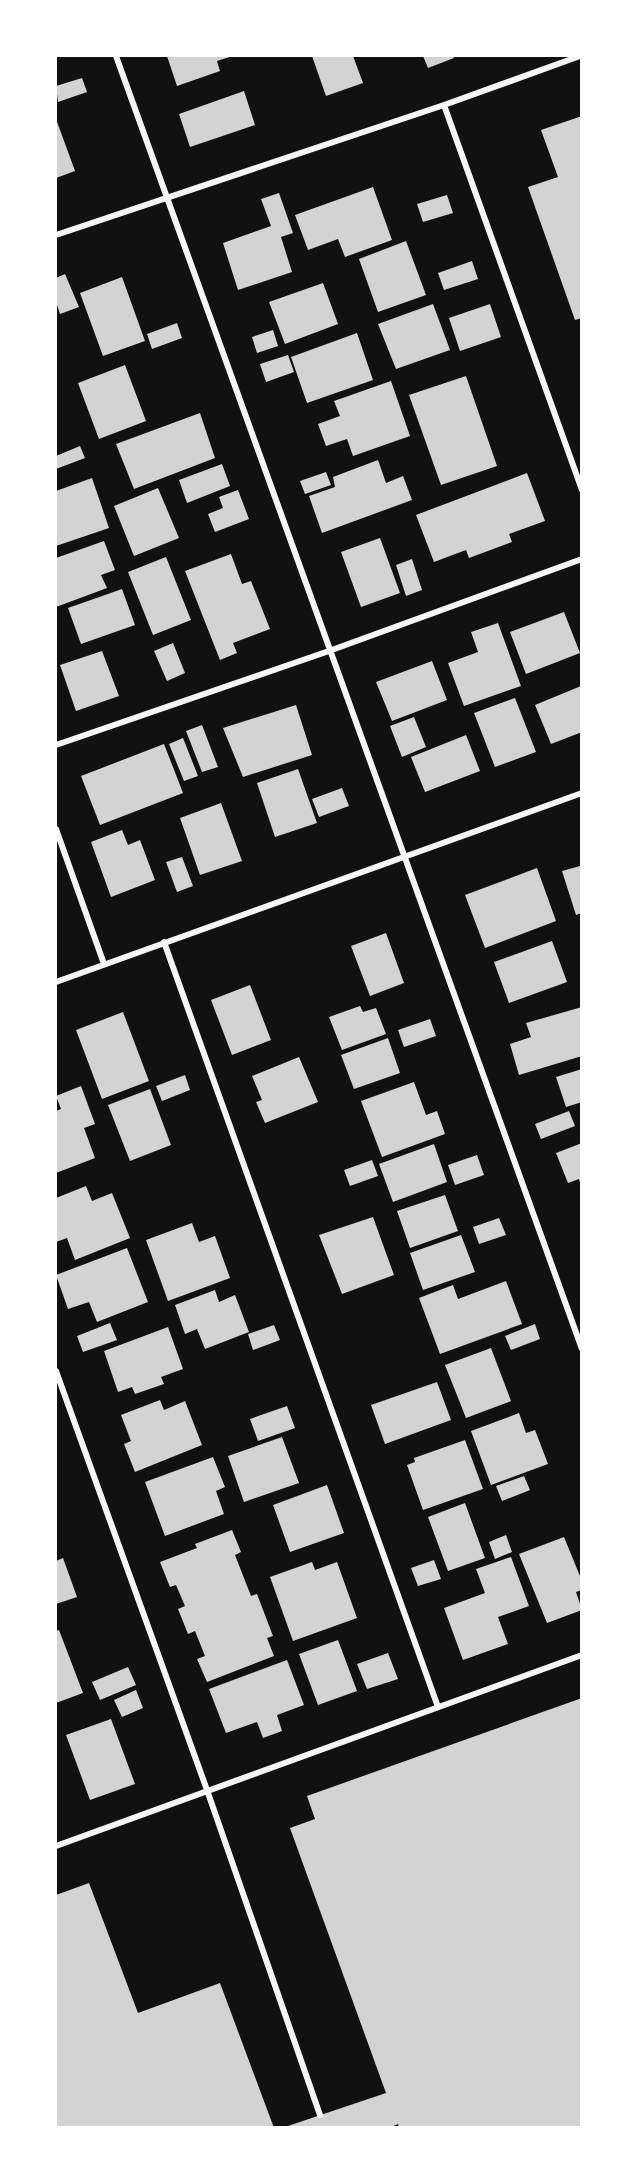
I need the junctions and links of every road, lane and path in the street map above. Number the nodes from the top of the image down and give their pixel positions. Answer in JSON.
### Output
{"nodes":[{"id":1,"x":116,"y":56,"type":"edge"},
{"id":2,"x":580,"y":56,"type":"edge"},
{"id":3,"x":444,"y":105,"type":"junction"},
{"id":4,"x":168,"y":196,"type":"junction"},
{"id":5,"x":56,"y":236,"type":"edge"},
{"id":6,"x":582,"y":489,"type":"edge"},
{"id":7,"x":582,"y":559,"type":"edge"},
{"id":8,"x":329,"y":651,"type":"junction"},
{"id":9,"x":56,"y":745,"type":"edge"},
{"id":10,"x":582,"y":793,"type":"edge"},
{"id":11,"x":56,"y":829,"type":"edge"},
{"id":12,"x":405,"y":856,"type":"junction"},
{"id":13,"x":164,"y":942,"type":"junction"},
{"id":14,"x":104,"y":964,"type":"junction"},
{"id":15,"x":56,"y":982,"type":"edge"},
{"id":16,"x":582,"y":1349,"type":"edge"},
{"id":17,"x":56,"y":1371,"type":"edge"},
{"id":18,"x":582,"y":1655,"type":"edge"},
{"id":19,"x":438,"y":1707,"type":"junction"},
{"id":20,"x":207,"y":1790,"type":"junction"},
{"id":21,"x":56,"y":1846,"type":"edge"},
{"id":22,"x":320,"y":2115,"type":"dead end"}],
"edges":[{"from":1,"to":4,"type":"street"},
{"from":2,"to":3,"type":"street"},
{"from":3,"to":4,"type":"street"},
{"from":3,"to":6,"type":"street"},
{"from":4,"to":5,"type":"street"},
{"from":4,"to":8,"type":"street"},
{"from":7,"to":8,"type":"street"},
{"from":8,"to":9,"type":"street"},
{"from":8,"to":12,"type":"street"},
{"from":10,"to":12,"type":"street"},
{"from":11,"to":14,"type":"street"},
{"from":12,"to":13,"type":"street"},
{"from":12,"to":16,"type":"street"},
{"from":13,"to":14,"type":"street"},
{"from":13,"to":19,"type":"street"},
{"from":14,"to":15,"type":"street"},
{"from":17,"to":20,"type":"street"},
{"from":18,"to":19,"type":"street"},
{"from":19,"to":20,"type":"street"},
{"from":20,"to":21,"type":"street"},
{"from":20,"to":22,"type":"street"}]}
